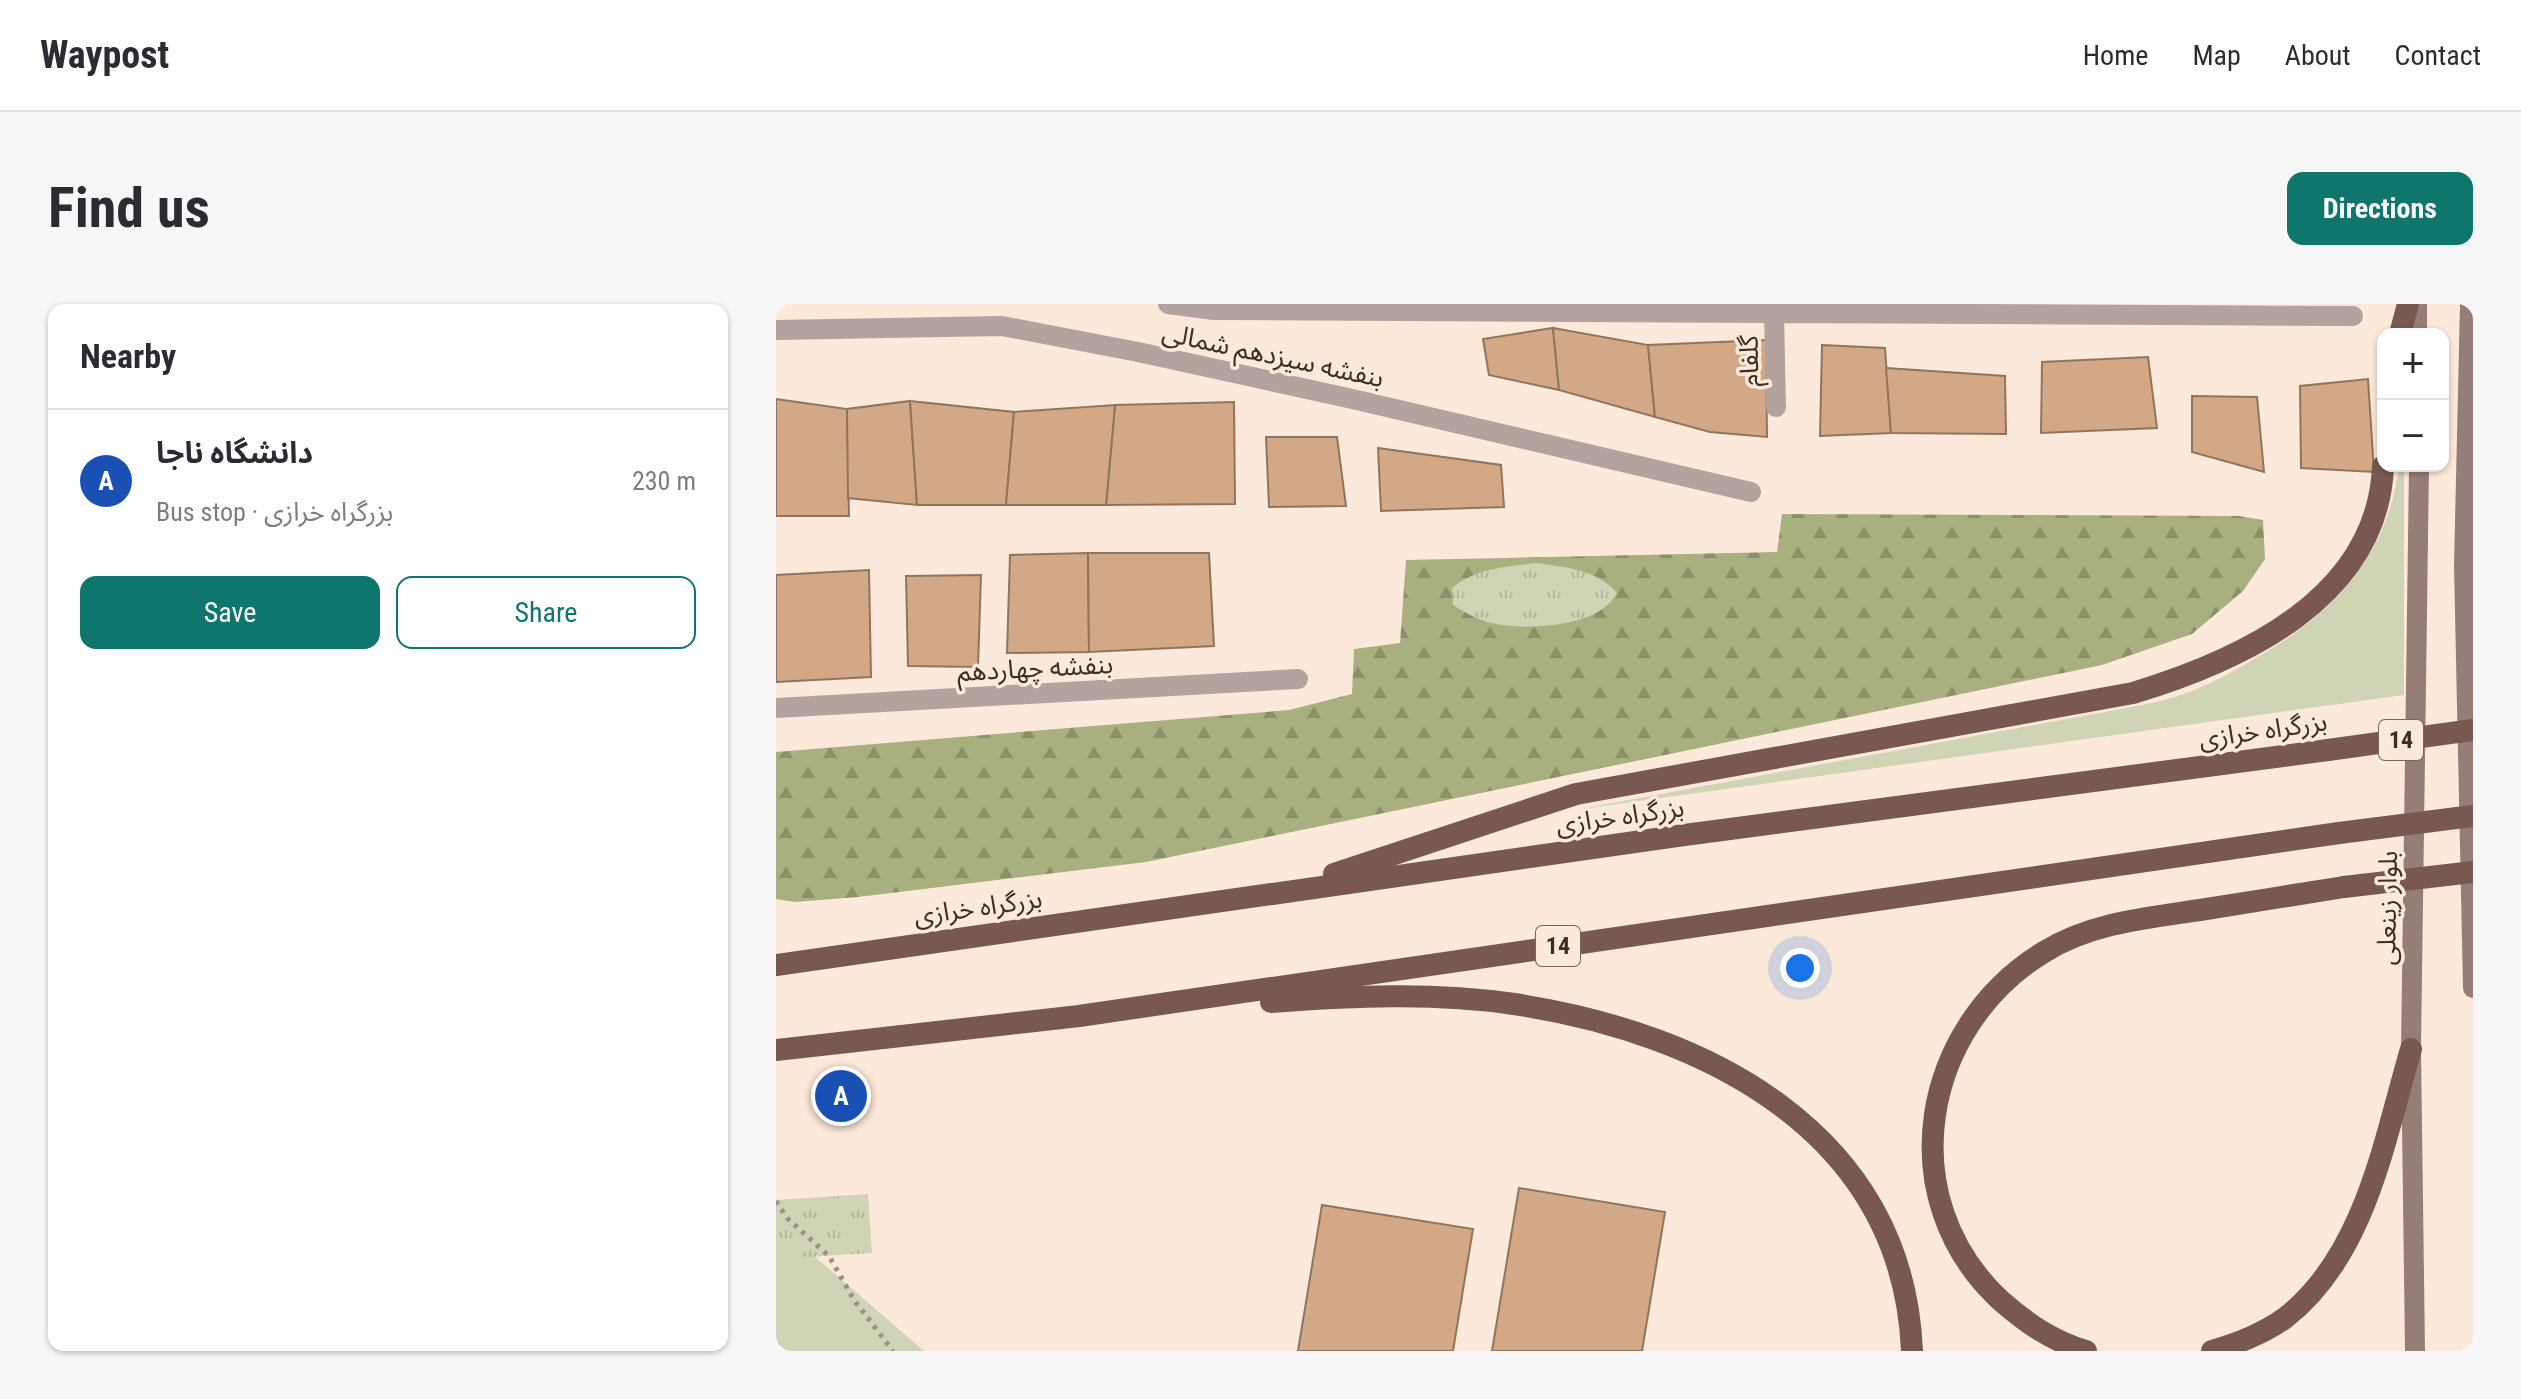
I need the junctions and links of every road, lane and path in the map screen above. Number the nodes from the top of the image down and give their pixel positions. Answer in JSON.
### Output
{"nodes":[{"id":1,"x":1168,"y":304,"type":"edge"},
{"id":2,"x":2408,"y":304,"type":"edge"},
{"id":3,"x":2417,"y":304,"type":"edge"},
{"id":4,"x":2470,"y":304,"type":"edge"},
{"id":5,"x":1774,"y":307,"type":"edge"},
{"id":6,"x":2353,"y":316,"type":"dead end"},
{"id":7,"x":2402,"y":328,"type":"edge"},
{"id":8,"x":2417,"y":328,"type":"edge"},
{"id":9,"x":776,"y":330,"type":"edge"},
{"id":10,"x":1776,"y":407,"type":"dead end"},
{"id":11,"x":2382,"y":472,"type":"edge"},
{"id":12,"x":2419,"y":472,"type":"edge"},
{"id":13,"x":1751,"y":492,"type":"dead end"},
{"id":14,"x":1298,"y":679,"type":"dead end"},
{"id":15,"x":776,"y":708,"type":"edge"},
{"id":16,"x":2473,"y":730,"type":"edge"},
{"id":17,"x":2473,"y":816,"type":"edge"},
{"id":18,"x":2473,"y":872,"type":"edge"},
{"id":19,"x":1280,"y":892,"type":"junction"},
{"id":20,"x":776,"y":965,"type":"edge"},
{"id":21,"x":2473,"y":988,"type":"edge"},
{"id":22,"x":1079,"y":1016,"type":"junction"},
{"id":23,"x":2411,"y":1049,"type":"junction"},
{"id":24,"x":776,"y":1050,"type":"edge"},
{"id":25,"x":776,"y":1201,"type":"edge"},
{"id":26,"x":893,"y":1351,"type":"edge"},
{"id":27,"x":1912,"y":1351,"type":"edge"},
{"id":28,"x":2086,"y":1351,"type":"edge"},
{"id":29,"x":2212,"y":1351,"type":"edge"},
{"id":30,"x":2415,"y":1351,"type":"edge"}],
"edges":[{"from":1,"to":5,"type":"street"},
{"from":2,"to":7,"type":"highway"},
{"from":3,"to":8,"type":"main road"},
{"from":4,"to":21,"type":"main road"},
{"from":5,"to":6,"type":"street"},
{"from":5,"to":10,"type":"street","name":"گلفام"},
{"from":9,"to":13,"type":"street","name":"بنفشه سیزدهم شمالی"},
{"from":11,"to":19,"type":"highway"},
{"from":12,"to":23,"type":"main road","name":"بلوار زینعلی"},
{"from":14,"to":15,"type":"street","name":"بنفشه چهاردهم"},
{"from":16,"to":19,"type":"highway","name":"بزرگراه خرازی","number":"14","bridge":true},
{"from":17,"to":22,"type":"highway","number":"14","bridge":true},
{"from":18,"to":28,"type":"highway","bridge":true},
{"from":19,"to":20,"type":"highway","name":"بزرگراه خرازی","number":"14"},
{"from":22,"to":24,"type":"highway","number":"14"},
{"from":22,"to":27,"type":"highway"},
{"from":23,"to":29,"type":"highway"},
{"from":23,"to":30,"type":"main road","name":"بلوار زینعلی"},
{"from":25,"to":26,"type":"path"}]}
